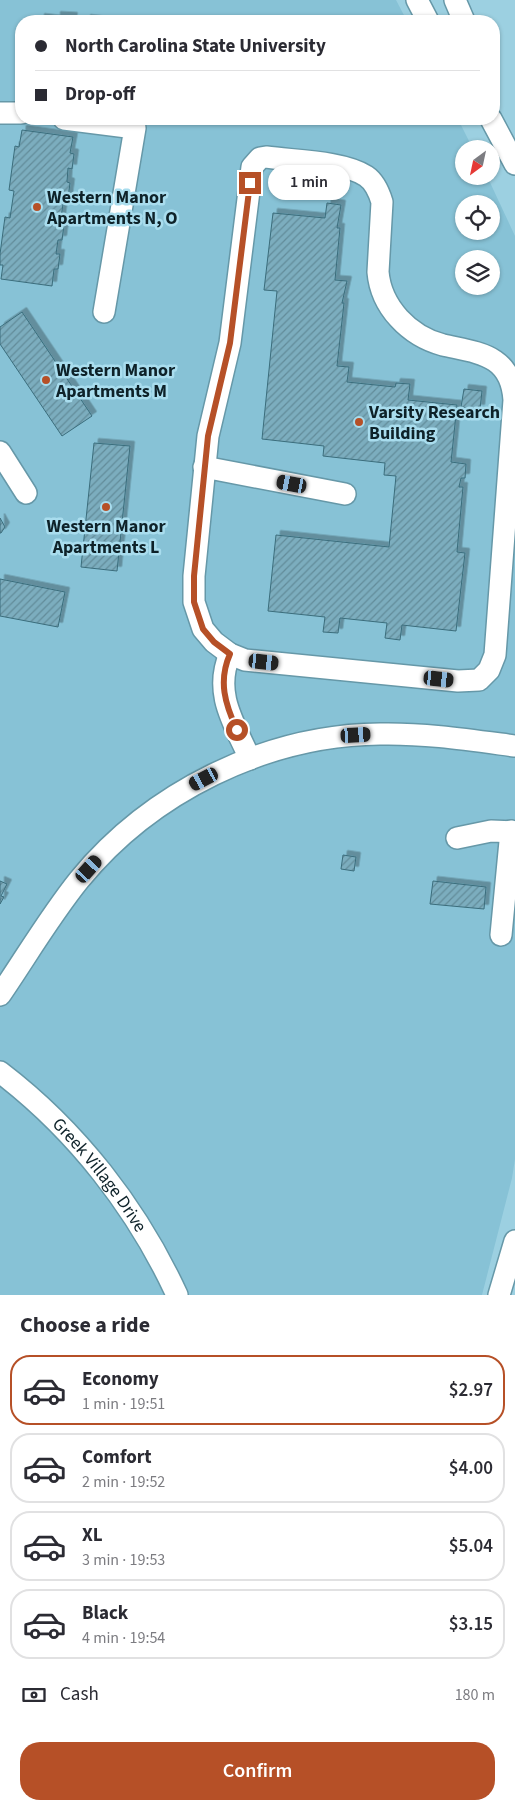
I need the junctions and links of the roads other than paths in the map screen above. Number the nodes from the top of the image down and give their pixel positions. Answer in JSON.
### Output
{"nodes":[{"id":1,"x":417,"y":0,"type":"edge"},
{"id":2,"x":455,"y":0,"type":"edge"},
{"id":3,"x":425,"y":15,"type":"edge"},
{"id":4,"x":461,"y":15,"type":"edge"},
{"id":5,"x":0,"y":112,"type":"edge"},
{"id":6,"x":15,"y":113,"type":"edge"},
{"id":7,"x":111,"y":125,"type":"edge"},
{"id":8,"x":495,"y":125,"type":"edge"},
{"id":9,"x":515,"y":164,"type":"edge"},
{"id":10,"x":104,"y":312,"type":"dead end"},
{"id":11,"x":0,"y":452,"type":"edge"},
{"id":12,"x":204,"y":467,"type":"junction"},
{"id":13,"x":26,"y":493,"type":"dead end"},
{"id":14,"x":345,"y":494,"type":"dead end"},
{"id":15,"x":230,"y":654,"type":"junction"},
{"id":16,"x":515,"y":746,"type":"edge"},
{"id":17,"x":250,"y":759,"type":"junction"},
{"id":18,"x":513,"y":831,"type":"edge"},
{"id":19,"x":457,"y":838,"type":"dead end"},
{"id":20,"x":501,"y":935,"type":"dead end"},
{"id":21,"x":0,"y":996,"type":"edge"},
{"id":22,"x":0,"y":1072,"type":"edge"},
{"id":23,"x":515,"y":1241,"type":"edge"},
{"id":24,"x":177,"y":1295,"type":"edge"},
{"id":25,"x":499,"y":1295,"type":"edge"}],
"edges":[{"from":1,"to":3,"type":"street"},
{"from":2,"to":4,"type":"street"},
{"from":5,"to":6,"type":"street"},
{"from":7,"to":10,"type":"street"},
{"from":8,"to":9,"type":"street"},
{"from":11,"to":13,"type":"street"},
{"from":12,"to":14,"type":"street"},
{"from":12,"to":15,"type":"street"},
{"from":12,"to":15,"type":"street"},
{"from":15,"to":17,"type":"street"},
{"from":16,"to":17,"type":"street"},
{"from":17,"to":21,"type":"street"},
{"from":18,"to":19,"type":"street"},
{"from":18,"to":20,"type":"street"},
{"from":22,"to":24,"type":"street","name":"Greek Village Drive"},
{"from":23,"to":25,"type":"street"}]}
